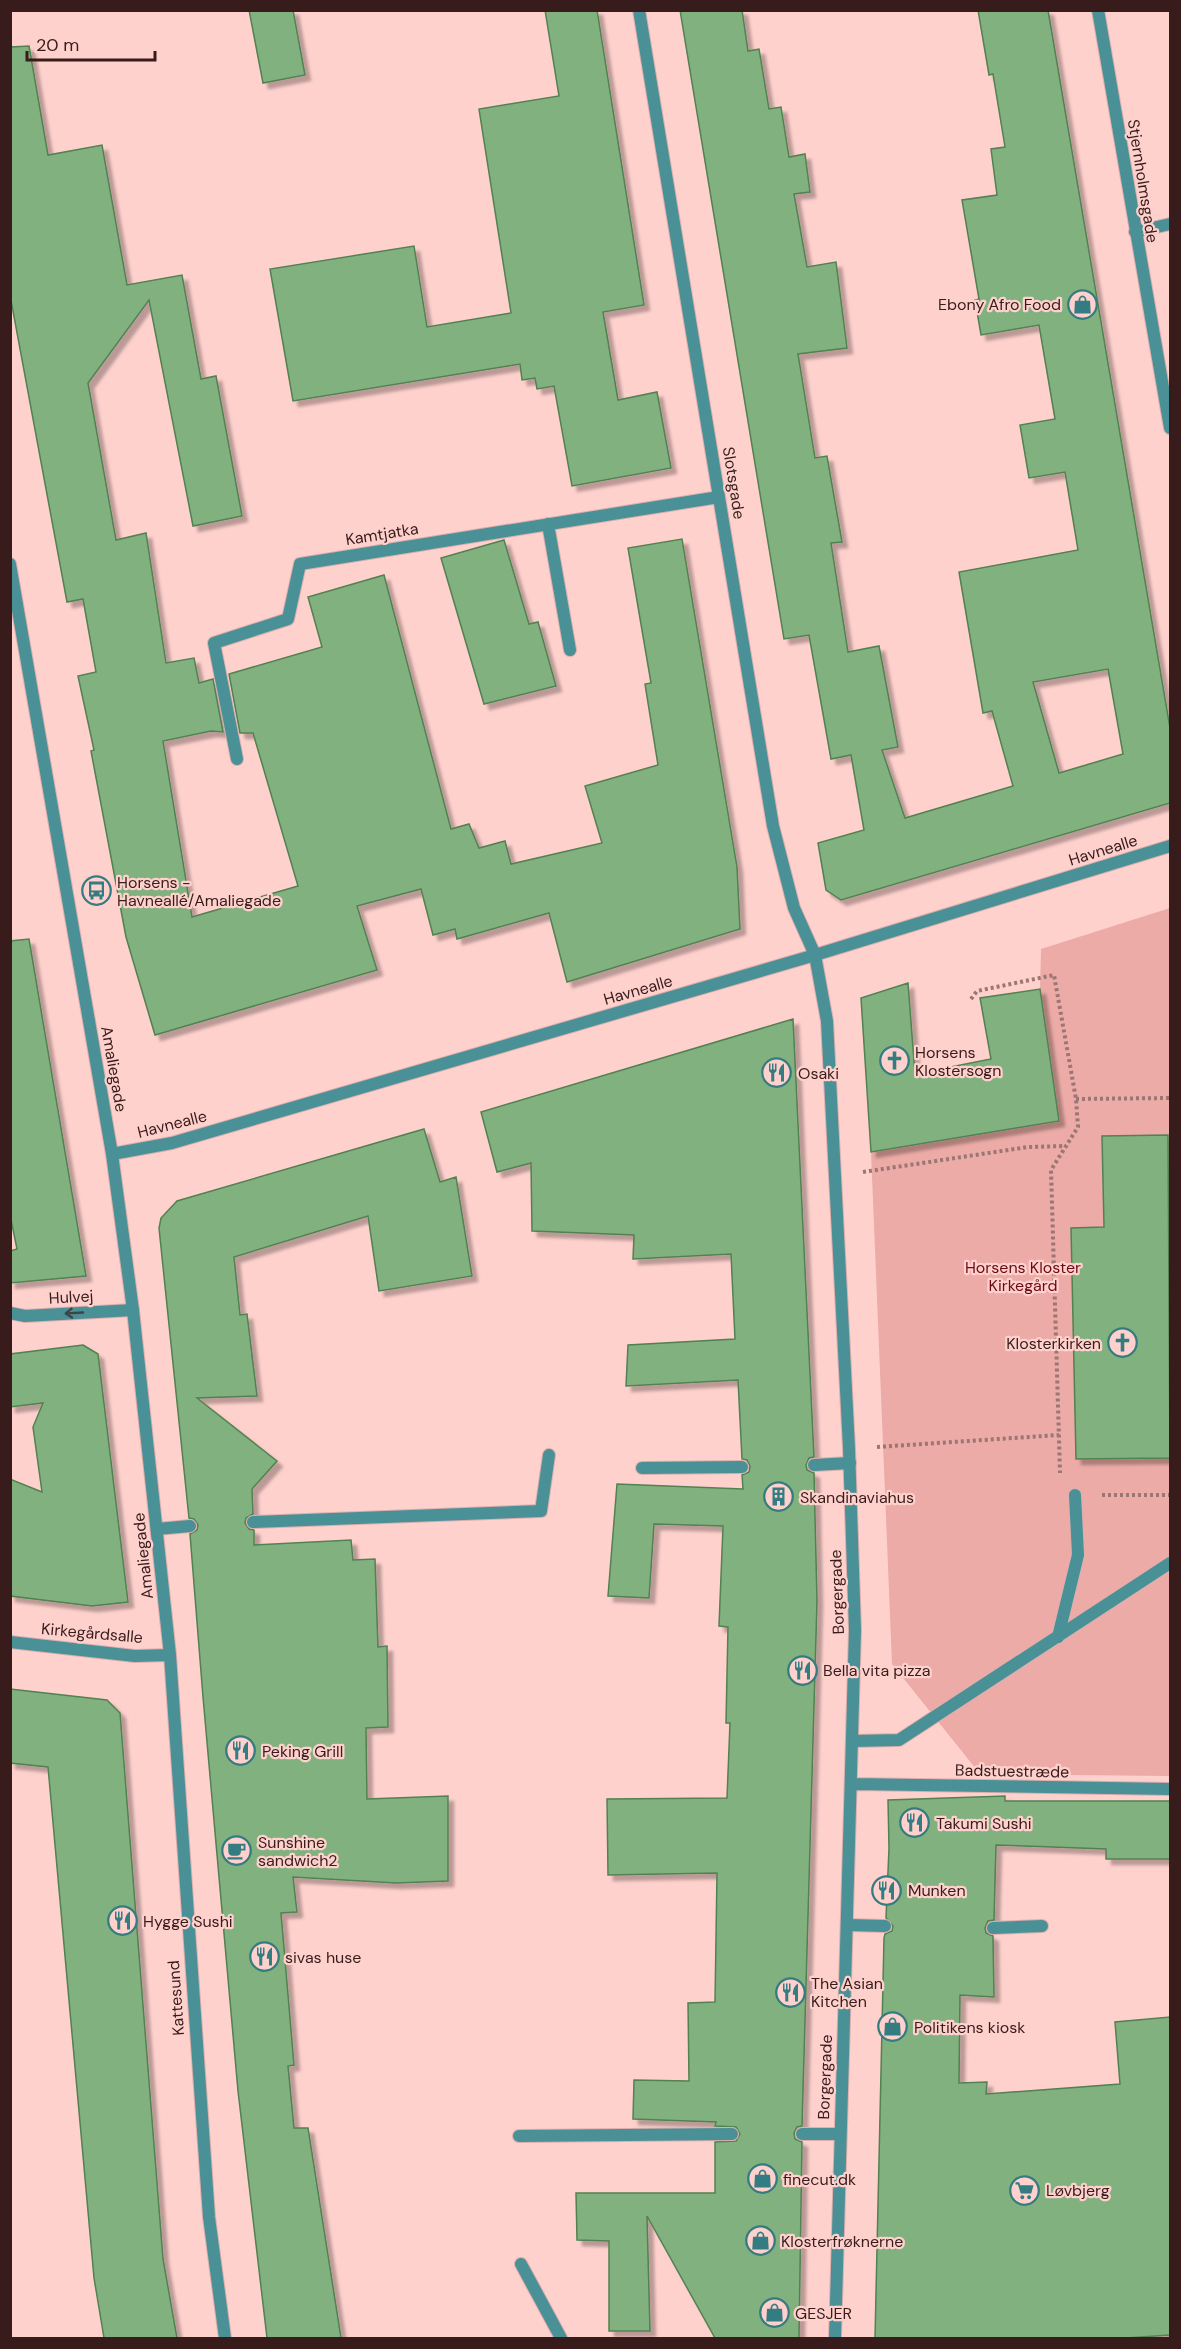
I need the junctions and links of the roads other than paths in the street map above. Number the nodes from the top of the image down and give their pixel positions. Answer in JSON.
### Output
{"nodes":[{"id":1,"x":639,"y":10,"type":"edge"},
{"id":2,"x":1098,"y":10,"type":"edge"},
{"id":3,"x":1170,"y":224,"type":"edge"},
{"id":4,"x":1135,"y":232,"type":"junction"},
{"id":5,"x":1170,"y":428,"type":"edge"},
{"id":6,"x":719,"y":497,"type":"junction"},
{"id":7,"x":548,"y":524,"type":"junction"},
{"id":8,"x":10,"y":564,"type":"edge"},
{"id":9,"x":570,"y":650,"type":"dead end"},
{"id":10,"x":237,"y":759,"type":"dead end"},
{"id":11,"x":1170,"y":846,"type":"edge"},
{"id":12,"x":815,"y":955,"type":"junction"},
{"id":13,"x":112,"y":1154,"type":"junction"},
{"id":14,"x":133,"y":1310,"type":"junction"},
{"id":15,"x":10,"y":1312,"type":"edge"},
{"id":16,"x":549,"y":1455,"type":"dead end"},
{"id":17,"x":850,"y":1463,"type":"junction"},
{"id":18,"x":814,"y":1465,"type":"dead end"},
{"id":19,"x":742,"y":1467,"type":"dead end"},
{"id":20,"x":642,"y":1468,"type":"dead end"},
{"id":21,"x":1075,"y":1495,"type":"road end"},
{"id":22,"x":253,"y":1522,"type":"dead end"},
{"id":23,"x":189,"y":1526,"type":"dead end"},
{"id":24,"x":158,"y":1528,"type":"junction"},
{"id":25,"x":1170,"y":1563,"type":"edge"},
{"id":26,"x":1058,"y":1637,"type":"junction"},
{"id":27,"x":10,"y":1642,"type":"edge"},
{"id":28,"x":170,"y":1654,"type":"junction"},
{"id":29,"x":853,"y":1742,"type":"junction"},
{"id":30,"x":853,"y":1784,"type":"junction"},
{"id":31,"x":1170,"y":1789,"type":"edge"},
{"id":32,"x":848,"y":1925,"type":"junction"},
{"id":33,"x":885,"y":1926,"type":"dead end"},
{"id":34,"x":1042,"y":1926,"type":"dead end"},
{"id":35,"x":993,"y":1928,"type":"dead end"},
{"id":36,"x":732,"y":2134,"type":"dead end"},
{"id":37,"x":802,"y":2134,"type":"dead end"},
{"id":38,"x":840,"y":2134,"type":"junction"},
{"id":39,"x":519,"y":2136,"type":"dead end"},
{"id":40,"x":521,"y":2264,"type":"dead end"},
{"id":41,"x":225,"y":2338,"type":"edge"},
{"id":42,"x":561,"y":2338,"type":"edge"},
{"id":43,"x":835,"y":2338,"type":"edge"}],
"edges":[{"from":1,"to":6,"type":"street","name":"Slotsgade"},
{"from":2,"to":4,"type":"street","name":"Stjernholmsgade"},
{"from":3,"to":4,"type":"street"},
{"from":4,"to":5,"type":"street","name":"Stjernholmsgade"},
{"from":6,"to":7,"type":"street","name":"Kamtjatka"},
{"from":6,"to":12,"type":"street","name":"Slotsgade"},
{"from":7,"to":9,"type":"street"},
{"from":7,"to":10,"type":"street","name":"Kamtjatka"},
{"from":8,"to":13,"type":"street","name":"Amaliegade"},
{"from":11,"to":12,"type":"street","name":"Havnealle"},
{"from":12,"to":13,"type":"street","name":"Havnealle"},
{"from":12,"to":17,"type":"street","name":"Borgergade"},
{"from":13,"to":14,"type":"street","name":"Amaliegade"},
{"from":14,"to":15,"type":"street","name":"Hulvej","one_way":true},
{"from":14,"to":24,"type":"street","name":"Amaliegade"},
{"from":16,"to":22,"type":"street"},
{"from":17,"to":18,"type":"street"},
{"from":17,"to":29,"type":"street","name":"Borgergade"},
{"from":19,"to":20,"type":"street"},
{"from":21,"to":26,"type":"street"},
{"from":23,"to":24,"type":"street"},
{"from":24,"to":28,"type":"street","name":"Amaliegade"},
{"from":25,"to":26,"type":"street"},
{"from":26,"to":29,"type":"street"},
{"from":27,"to":28,"type":"street","name":"Kirkegårdsalle"},
{"from":28,"to":41,"type":"street","name":"Kattesund"},
{"from":29,"to":30,"type":"street","name":"Borgergade"},
{"from":30,"to":31,"type":"street","name":"Badstuestræde"},
{"from":30,"to":32,"type":"street","name":"Borgergade"},
{"from":32,"to":33,"type":"street"},
{"from":32,"to":38,"type":"street","name":"Borgergade"},
{"from":34,"to":35,"type":"street"},
{"from":36,"to":39,"type":"street"},
{"from":37,"to":38,"type":"street"},
{"from":38,"to":43,"type":"street","name":"Borgergade"},
{"from":40,"to":42,"type":"street"}]}
